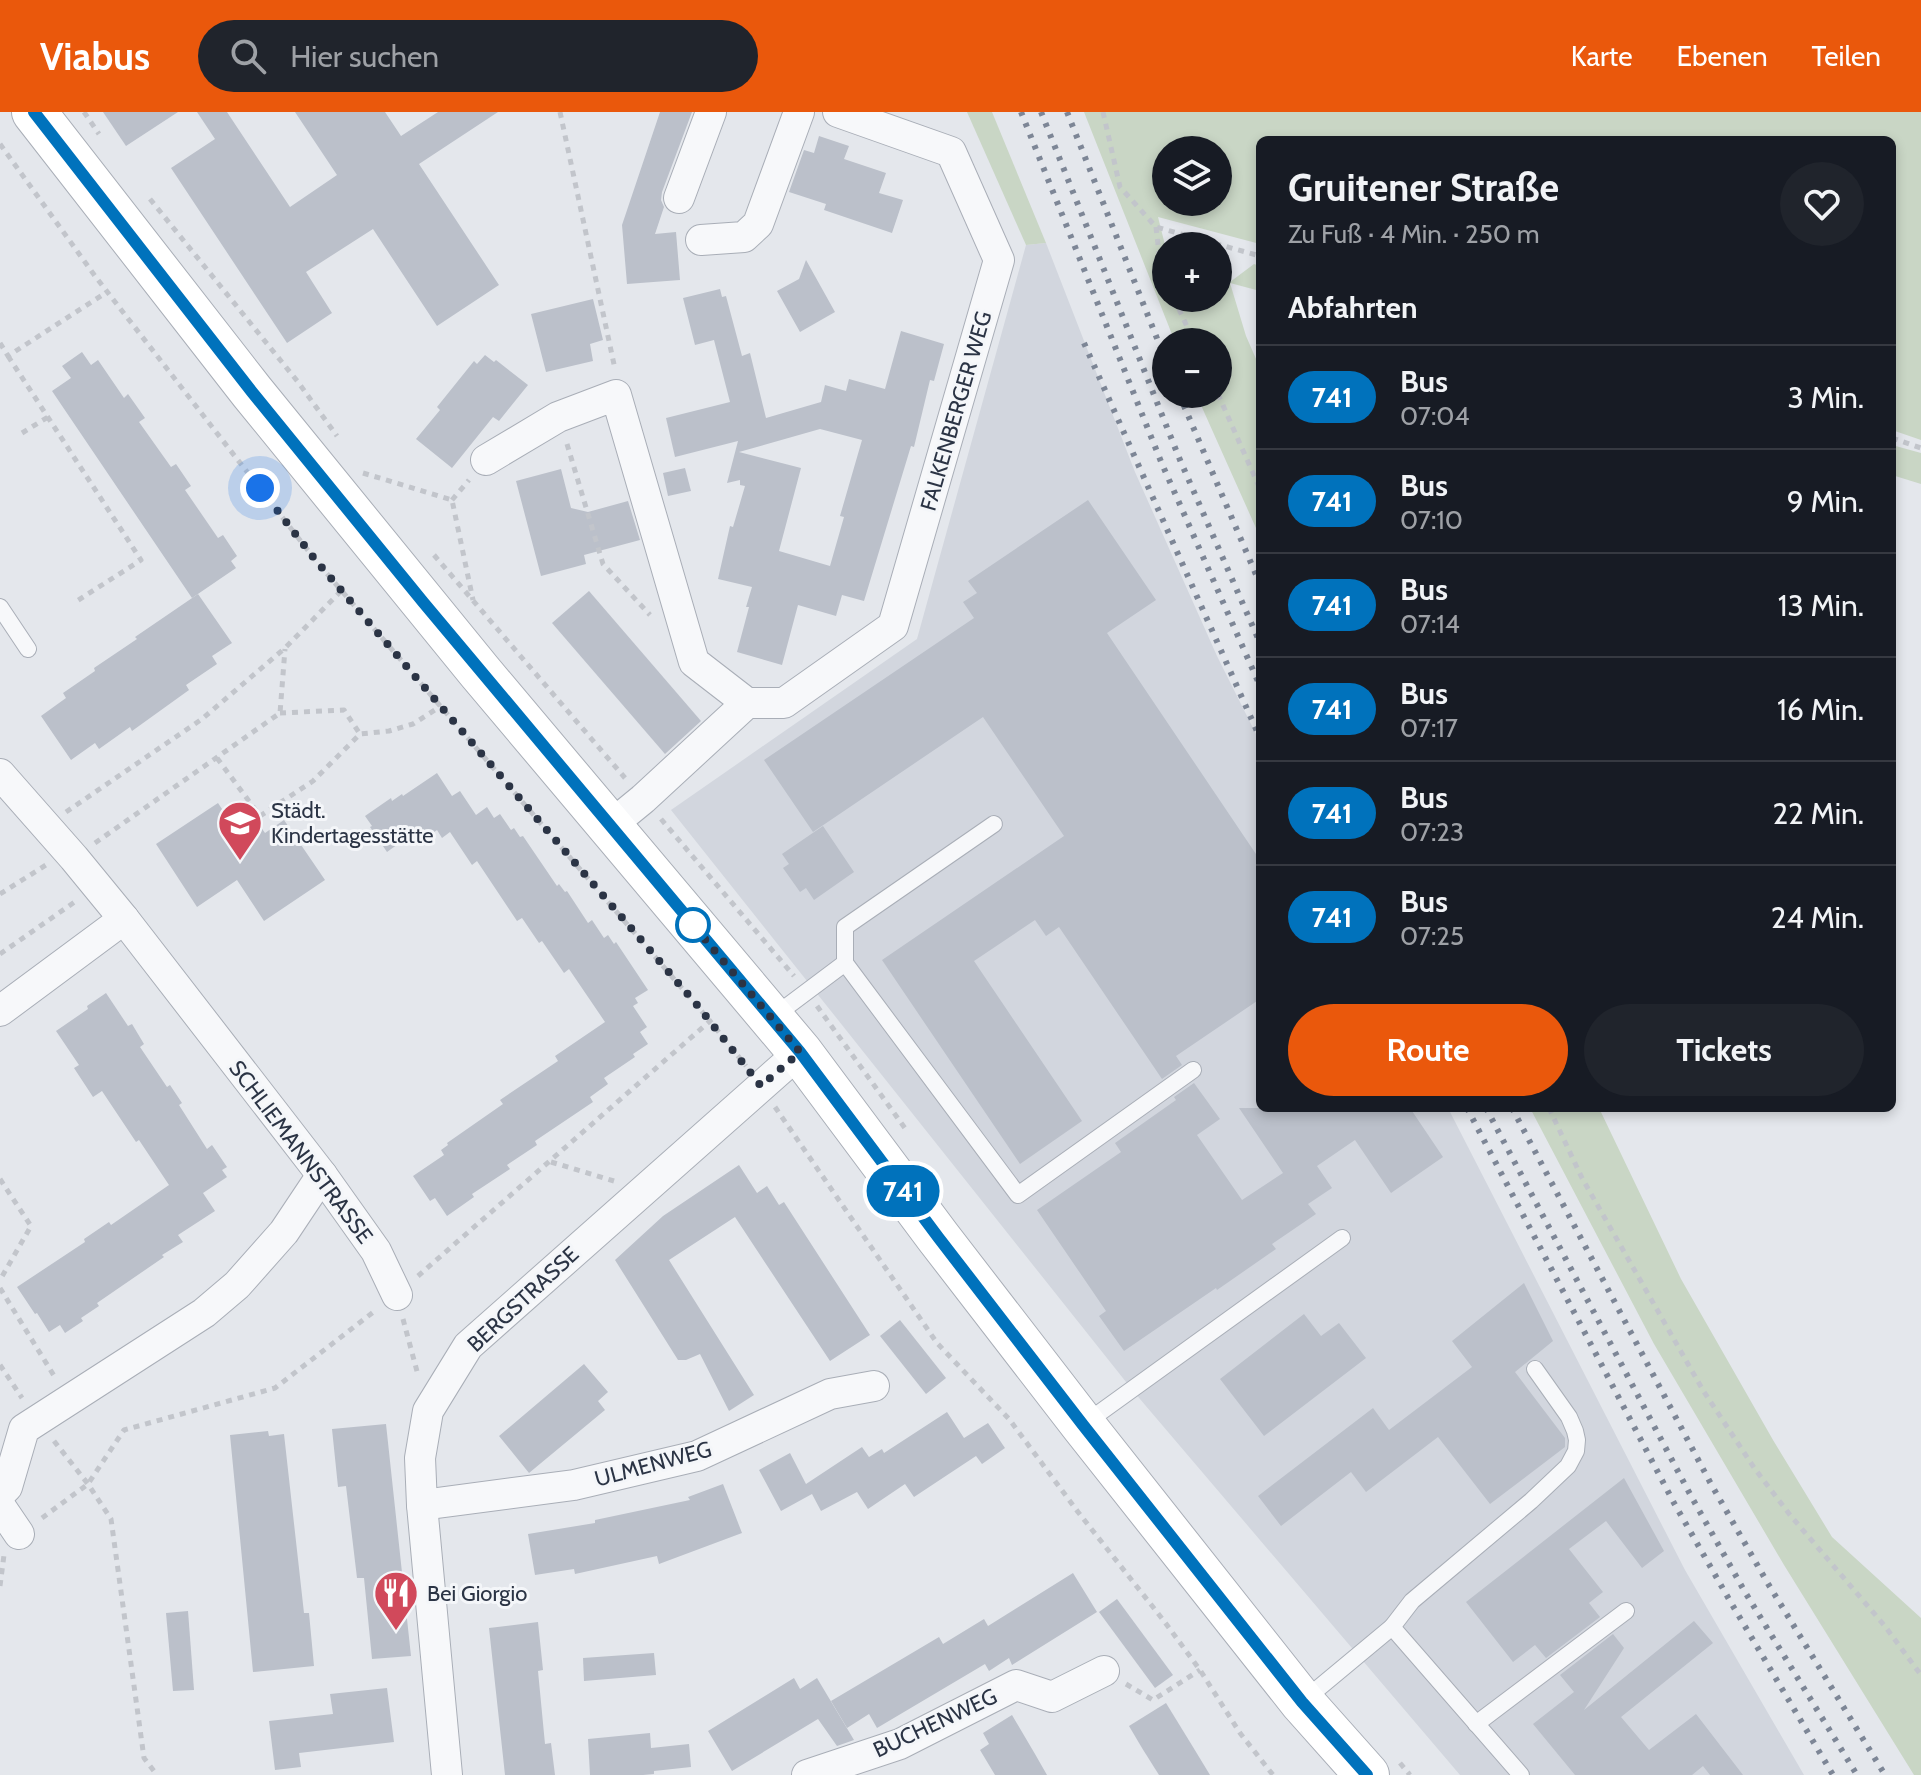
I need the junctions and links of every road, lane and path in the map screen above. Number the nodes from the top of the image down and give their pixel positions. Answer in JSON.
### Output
{"nodes":[{"id":1,"x":34,"y":112,"type":"edge"},
{"id":2,"x":84,"y":112,"type":"edge"},
{"id":3,"x":560,"y":112,"type":"edge"},
{"id":4,"x":711,"y":112,"type":"edge"},
{"id":5,"x":799,"y":112,"type":"edge"},
{"id":6,"x":838,"y":112,"type":"edge"},
{"id":7,"x":1103,"y":112,"type":"edge"},
{"id":8,"x":105,"y":142,"type":"dead end"},
{"id":9,"x":0,"y":144,"type":"edge"},
{"id":10,"x":141,"y":188,"type":"dead end"},
{"id":11,"x":679,"y":198,"type":"dead end"},
{"id":12,"x":1156,"y":227,"type":"junction"},
{"id":13,"x":1157,"y":232,"type":"edge"},
{"id":14,"x":701,"y":240,"type":"dead end"},
{"id":15,"x":1256,"y":255,"type":"edge"},
{"id":16,"x":107,"y":292,"type":"junction"},
{"id":17,"x":0,"y":343,"type":"edge"},
{"id":18,"x":8,"y":356,"type":"junction"},
{"id":19,"x":616,"y":395,"type":"junction"},
{"id":20,"x":1224,"y":408,"type":"edge"},
{"id":21,"x":48,"y":417,"type":"junction"},
{"id":22,"x":558,"y":417,"type":"junction"},
{"id":23,"x":22,"y":433,"type":"dead end"},
{"id":24,"x":339,"y":439,"type":"dead end"},
{"id":25,"x":1896,"y":439,"type":"edge"},
{"id":26,"x":1921,"y":448,"type":"edge"},
{"id":27,"x":486,"y":460,"type":"dead end"},
{"id":28,"x":355,"y":462,"type":"dead end"},
{"id":29,"x":363,"y":473,"type":"junction"},
{"id":30,"x":1256,"y":480,"type":"edge"},
{"id":31,"x":373,"y":485,"type":"dead end"},
{"id":32,"x":433,"y":554,"type":"dead end"},
{"id":33,"x":342,"y":591,"type":"junction"},
{"id":34,"x":77,"y":601,"type":"dead end"},
{"id":35,"x":473,"y":601,"type":"junction"},
{"id":36,"x":0,"y":607,"type":"edge"},
{"id":37,"x":653,"y":619,"type":"dead end"},
{"id":38,"x":285,"y":648,"type":"junction"},
{"id":39,"x":28,"y":649,"type":"dead end"},
{"id":40,"x":747,"y":703,"type":"junction"},
{"id":41,"x":441,"y":706,"type":"junction"},
{"id":42,"x":280,"y":713,"type":"junction"},
{"id":43,"x":360,"y":734,"type":"junction"},
{"id":44,"x":217,"y":758,"type":"junction"},
{"id":45,"x":0,"y":774,"type":"edge"},
{"id":46,"x":643,"y":799,"type":"junction"},
{"id":47,"x":994,"y":824,"type":"dead end"},
{"id":48,"x":610,"y":826,"type":"junction"},
{"id":49,"x":46,"y":827,"type":"junction"},
{"id":50,"x":71,"y":855,"type":"junction"},
{"id":51,"x":97,"y":886,"type":"junction"},
{"id":52,"x":0,"y":894,"type":"edge"},
{"id":53,"x":124,"y":919,"type":"junction"},
{"id":54,"x":0,"y":954,"type":"edge"},
{"id":55,"x":783,"y":963,"type":"dead end"},
{"id":56,"x":845,"y":963,"type":"junction"},
{"id":57,"x":0,"y":1011,"type":"edge"},
{"id":58,"x":771,"y":1018,"type":"junction"},
{"id":59,"x":710,"y":1021,"type":"junction"},
{"id":60,"x":800,"y":1052,"type":"junction"},
{"id":61,"x":1193,"y":1070,"type":"dead end"},
{"id":62,"x":761,"y":1086,"type":"junction"},
{"id":63,"x":1551,"y":1112,"type":"edge"},
{"id":64,"x":550,"y":1161,"type":"junction"},
{"id":65,"x":322,"y":1175,"type":"junction"},
{"id":66,"x":0,"y":1179,"type":"edge"},
{"id":67,"x":644,"y":1190,"type":"junction"},
{"id":68,"x":1342,"y":1238,"type":"dead end"},
{"id":69,"x":0,"y":1280,"type":"edge"},
{"id":70,"x":0,"y":1288,"type":"edge"},
{"id":71,"x":397,"y":1295,"type":"junction"},
{"id":72,"x":0,"y":1365,"type":"edge"},
{"id":73,"x":1535,"y":1369,"type":"dead end"},
{"id":74,"x":874,"y":1386,"type":"dead end"},
{"id":75,"x":68,"y":1399,"type":"junction"},
{"id":76,"x":428,"y":1411,"type":"junction"},
{"id":77,"x":37,"y":1420,"type":"junction"},
{"id":78,"x":1083,"y":1425,"type":"junction"},
{"id":79,"x":88,"y":1484,"type":"junction"},
{"id":80,"x":0,"y":1494,"type":"edge"},
{"id":81,"x":422,"y":1505,"type":"junction"},
{"id":82,"x":0,"y":1506,"type":"edge"},
{"id":83,"x":19,"y":1534,"type":"junction"},
{"id":84,"x":0,"y":1586,"type":"edge"},
{"id":85,"x":1626,"y":1611,"type":"dead end"},
{"id":86,"x":1392,"y":1627,"type":"junction"},
{"id":87,"x":1200,"y":1670,"type":"junction"},
{"id":88,"x":1104,"y":1671,"type":"dead end"},
{"id":89,"x":1921,"y":1675,"type":"edge"},
{"id":90,"x":1153,"y":1700,"type":"dead end"},
{"id":91,"x":1302,"y":1702,"type":"junction"},
{"id":92,"x":1476,"y":1724,"type":"junction"},
{"id":93,"x":157,"y":1775,"type":"edge"},
{"id":94,"x":447,"y":1775,"type":"edge"},
{"id":95,"x":807,"y":1775,"type":"edge"},
{"id":96,"x":1273,"y":1775,"type":"edge"},
{"id":97,"x":1367,"y":1775,"type":"edge"},
{"id":98,"x":1521,"y":1775,"type":"edge"}],
"edges":[{"from":1,"to":48,"type":"main road"},
{"from":2,"to":8,"type":"path"},
{"from":3,"to":19,"type":"path"},
{"from":4,"to":11,"type":"street"},
{"from":5,"to":14,"type":"street"},
{"from":6,"to":40,"type":"street","name":"FALKENBERGER WEG"},
{"from":7,"to":12,"type":"path"},
{"from":9,"to":16,"type":"path"},
{"from":10,"to":24,"type":"path"},
{"from":12,"to":13,"type":"path"},
{"from":12,"to":15,"type":"path"},
{"from":16,"to":18,"type":"path"},
{"from":16,"to":33,"type":"path"},
{"from":17,"to":18,"type":"path"},
{"from":18,"to":21,"type":"path"},
{"from":19,"to":22,"type":"street"},
{"from":19,"to":40,"type":"street"},
{"from":20,"to":30,"type":"path"},
{"from":21,"to":23,"type":"path"},
{"from":21,"to":34,"type":"path"},
{"from":22,"to":27,"type":"street"},
{"from":22,"to":37,"type":"path"},
{"from":25,"to":26,"type":"path"},
{"from":28,"to":29,"type":"path"},
{"from":29,"to":31,"type":"path"},
{"from":29,"to":35,"type":"path"},
{"from":32,"to":35,"type":"path"},
{"from":33,"to":38,"type":"path"},
{"from":33,"to":41,"type":"path"},
{"from":35,"to":46,"type":"path"},
{"from":36,"to":39,"type":"lane"},
{"from":38,"to":42,"type":"path"},
{"from":38,"to":49,"type":"path"},
{"from":40,"to":46,"type":"street"},
{"from":41,"to":43,"type":"path"},
{"from":41,"to":59,"type":"path"},
{"from":42,"to":43,"type":"path"},
{"from":42,"to":44,"type":"path"},
{"from":43,"to":44,"type":"path"},
{"from":44,"to":50,"type":"path"},
{"from":45,"to":49,"type":"street","name":"SCHLIEMANNSTRASSE"},
{"from":46,"to":48,"type":"street"},
{"from":46,"to":55,"type":"path"},
{"from":47,"to":56,"type":"lane"},
{"from":48,"to":58,"type":"main road"},
{"from":49,"to":50,"type":"street","name":"SCHLIEMANNSTRASSE"},
{"from":50,"to":51,"type":"street","name":"SCHLIEMANNSTRASSE"},
{"from":50,"to":52,"type":"path"},
{"from":51,"to":53,"type":"street","name":"SCHLIEMANNSTRASSE"},
{"from":51,"to":54,"type":"path"},
{"from":53,"to":57,"type":"street"},
{"from":53,"to":65,"type":"street","name":"SCHLIEMANNSTRASSE"},
{"from":56,"to":58,"type":"lane"},
{"from":56,"to":61,"type":"lane"},
{"from":58,"to":60,"type":"main road"},
{"from":59,"to":62,"type":"path"},
{"from":59,"to":64,"type":"path"},
{"from":60,"to":62,"type":"street","name":"BERGSTRASSE"},
{"from":60,"to":78,"type":"main road"},
{"from":62,"to":67,"type":"street","name":"BERGSTRASSE"},
{"from":62,"to":87,"type":"path"},
{"from":63,"to":89,"type":"path"},
{"from":64,"to":67,"type":"path"},
{"from":64,"to":71,"type":"path"},
{"from":65,"to":71,"type":"street","name":"SCHLIEMANNSTRASSE"},
{"from":65,"to":75,"type":"street"},
{"from":66,"to":69,"type":"path"},
{"from":67,"to":76,"type":"street","name":"BERGSTRASSE"},
{"from":68,"to":78,"type":"lane"},
{"from":70,"to":75,"type":"path"},
{"from":71,"to":76,"type":"path"},
{"from":71,"to":79,"type":"path"},
{"from":72,"to":77,"type":"path"},
{"from":73,"to":86,"type":"lane"},
{"from":74,"to":81,"type":"street","name":"ULMENWEG"},
{"from":75,"to":77,"type":"street"},
{"from":76,"to":81,"type":"street","name":"BERGSTRASSE"},
{"from":77,"to":79,"type":"path"},
{"from":77,"to":80,"type":"street"},
{"from":78,"to":91,"type":"main road"},
{"from":79,"to":83,"type":"path"},
{"from":79,"to":93,"type":"path"},
{"from":81,"to":94,"type":"street","name":"BERGSTRASSE"},
{"from":82,"to":83,"type":"street"},
{"from":83,"to":84,"type":"path"},
{"from":85,"to":92,"type":"lane"},
{"from":86,"to":91,"type":"lane"},
{"from":86,"to":92,"type":"lane"},
{"from":87,"to":90,"type":"path"},
{"from":87,"to":96,"type":"path"},
{"from":88,"to":95,"type":"street","name":"BUCHENWEG"},
{"from":91,"to":97,"type":"main road"},
{"from":92,"to":98,"type":"lane"}]}
